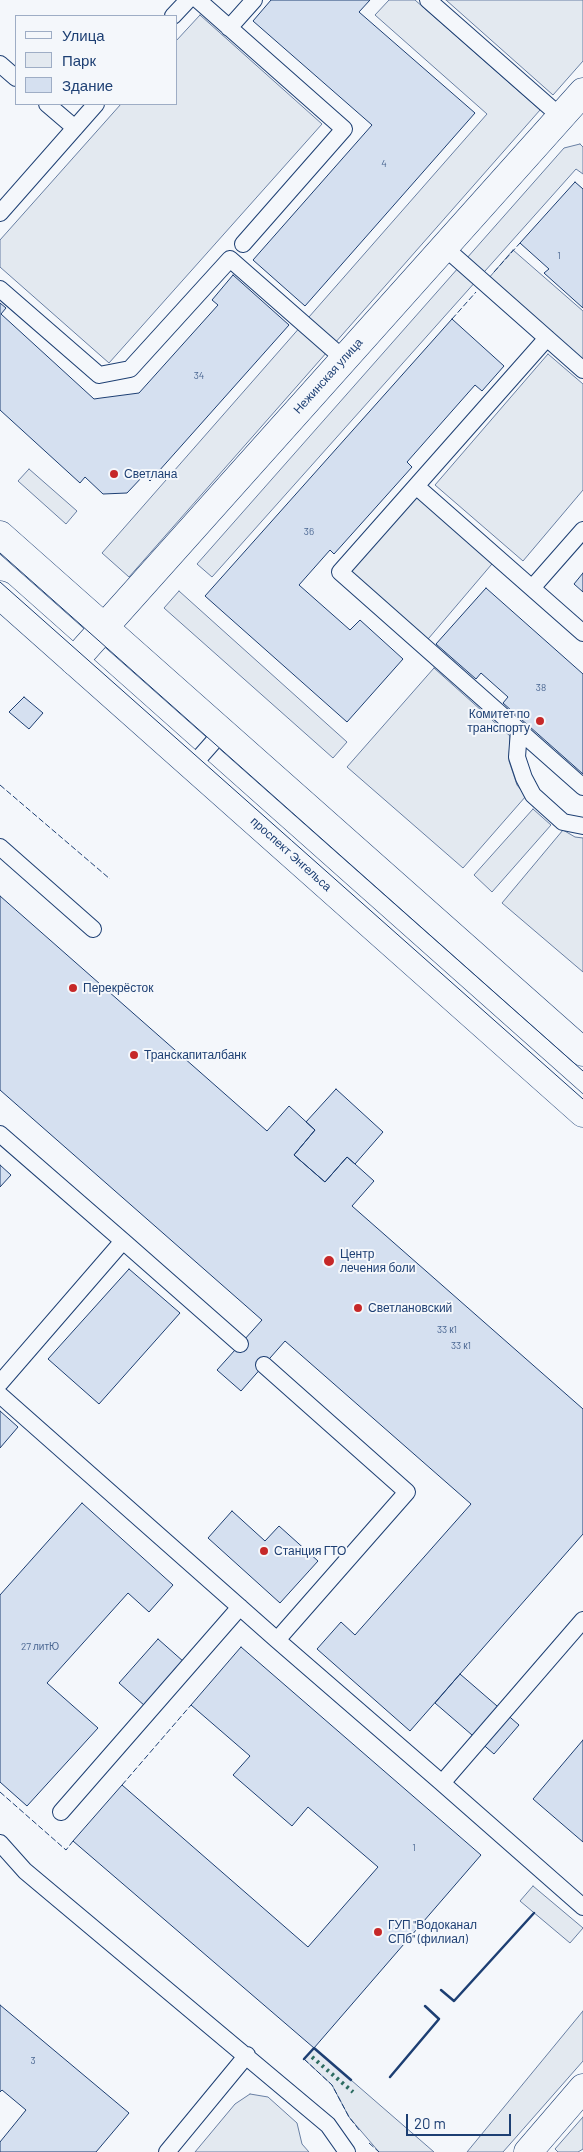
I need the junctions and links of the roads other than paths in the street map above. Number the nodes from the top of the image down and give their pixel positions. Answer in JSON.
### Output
{"nodes":[{"id":1,"x":188,"y":0,"type":"edge"},
{"id":2,"x":198,"y":0,"type":"edge"},
{"id":3,"x":254,"y":0,"type":"edge"},
{"id":4,"x":428,"y":0,"type":"edge"},
{"id":5,"x":174,"y":15,"type":"edge"},
{"id":6,"x":229,"y":28,"type":"junction"},
{"id":7,"x":0,"y":64,"type":"edge"},
{"id":8,"x":15,"y":77,"type":"edge"},
{"id":9,"x":583,"y":93,"type":"edge"},
{"id":10,"x":48,"y":105,"type":"edge"},
{"id":11,"x":95,"y":105,"type":"edge"},
{"id":12,"x":561,"y":116,"type":"junction"},
{"id":13,"x":75,"y":128,"type":"junction"},
{"id":14,"x":0,"y":213,"type":"edge"},
{"id":15,"x":243,"y":244,"type":"dead end"},
{"id":16,"x":444,"y":247,"type":"junction"},
{"id":17,"x":0,"y":288,"type":"edge"},
{"id":18,"x":547,"y":338,"type":"junction"},
{"id":19,"x":344,"y":359,"type":"junction"},
{"id":20,"x":583,"y":370,"type":"edge"},
{"id":21,"x":416,"y":486,"type":"junction"},
{"id":22,"x":583,"y":530,"type":"edge"},
{"id":23,"x":0,"y":535,"type":"edge"},
{"id":24,"x":532,"y":588,"type":"junction"},
{"id":25,"x":0,"y":595,"type":"edge"},
{"id":26,"x":104,"y":628,"type":"junction"},
{"id":27,"x":583,"y":633,"type":"edge"},
{"id":28,"x":74,"y":661,"type":"junction"},
{"id":29,"x":519,"y":730,"type":"junction"},
{"id":30,"x":222,"y":732,"type":"junction"},
{"id":31,"x":192,"y":766,"type":"junction"},
{"id":32,"x":583,"y":787,"type":"edge"},
{"id":33,"x":583,"y":826,"type":"edge"},
{"id":34,"x":0,"y":847,"type":"edge"},
{"id":35,"x":92,"y":929,"type":"dead end"},
{"id":36,"x":583,"y":1052,"type":"edge"},
{"id":37,"x":583,"y":1113,"type":"edge"},
{"id":38,"x":0,"y":1134,"type":"edge"},
{"id":39,"x":123,"y":1241,"type":"junction"},
{"id":40,"x":240,"y":1344,"type":"dead end"},
{"id":41,"x":264,"y":1365,"type":"dead end"},
{"id":42,"x":0,"y":1383,"type":"edge"},
{"id":43,"x":0,"y":1395,"type":"edge"},
{"id":44,"x":240,"y":1607,"type":"junction"},
{"id":45,"x":583,"y":1620,"type":"edge"},
{"id":46,"x":277,"y":1640,"type":"junction"},
{"id":47,"x":442,"y":1783,"type":"junction"},
{"id":48,"x":61,"y":1812,"type":"dead end"},
{"id":49,"x":0,"y":1843,"type":"edge"},
{"id":50,"x":583,"y":1907,"type":"edge"},
{"id":51,"x":246,"y":2055,"type":"junction"},
{"id":52,"x":583,"y":2088,"type":"edge"},
{"id":53,"x":530,"y":2151,"type":"edge"},
{"id":54,"x":167,"y":2152,"type":"edge"},
{"id":55,"x":348,"y":2152,"type":"edge"}],
"edges":[{"from":1,"to":5,"type":"lane"},
{"from":2,"to":6,"type":"lane"},
{"from":3,"to":6,"type":"lane"},
{"from":4,"to":12,"type":"lane"},
{"from":6,"to":15,"type":"lane"},
{"from":7,"to":8,"type":"lane"},
{"from":9,"to":12,"type":"main road","name":"Нежинская улица"},
{"from":10,"to":13,"type":"lane"},
{"from":11,"to":13,"type":"lane"},
{"from":12,"to":16,"type":"main road","name":"Нежинская улица"},
{"from":13,"to":14,"type":"lane"},
{"from":16,"to":18,"type":"lane"},
{"from":16,"to":19,"type":"main road","name":"Нежинская улица"},
{"from":17,"to":19,"type":"lane"},
{"from":18,"to":20,"type":"lane"},
{"from":18,"to":21,"type":"lane"},
{"from":19,"to":26,"type":"main road","name":"Нежинская улица"},
{"from":21,"to":24,"type":"lane"},
{"from":21,"to":29,"type":"lane"},
{"from":22,"to":24,"type":"lane"},
{"from":23,"to":26,"type":"main road"},
{"from":24,"to":27,"type":"lane"},
{"from":25,"to":28,"type":"main road","name":"проспект Энгельса"},
{"from":26,"to":28,"type":"main road","name":"Нежинская улица"},
{"from":26,"to":30,"type":"main road"},
{"from":28,"to":31,"type":"main road","name":"проспект Энгельса"},
{"from":29,"to":32,"type":"lane"},
{"from":29,"to":33,"type":"lane"},
{"from":30,"to":31,"type":"lane"},
{"from":30,"to":36,"type":"main road"},
{"from":31,"to":37,"type":"main road","name":"проспект Энгельса"},
{"from":34,"to":35,"type":"lane"},
{"from":38,"to":39,"type":"lane"},
{"from":39,"to":40,"type":"lane"},
{"from":39,"to":42,"type":"lane"},
{"from":41,"to":46,"type":"lane"},
{"from":43,"to":44,"type":"lane"},
{"from":44,"to":46,"type":"lane"},
{"from":44,"to":48,"type":"lane"},
{"from":45,"to":47,"type":"lane"},
{"from":46,"to":47,"type":"lane"},
{"from":47,"to":50,"type":"lane"},
{"from":49,"to":51,"type":"lane"},
{"from":51,"to":54,"type":"lane"},
{"from":51,"to":55,"type":"lane"},
{"from":52,"to":53,"type":"main road"}]}
